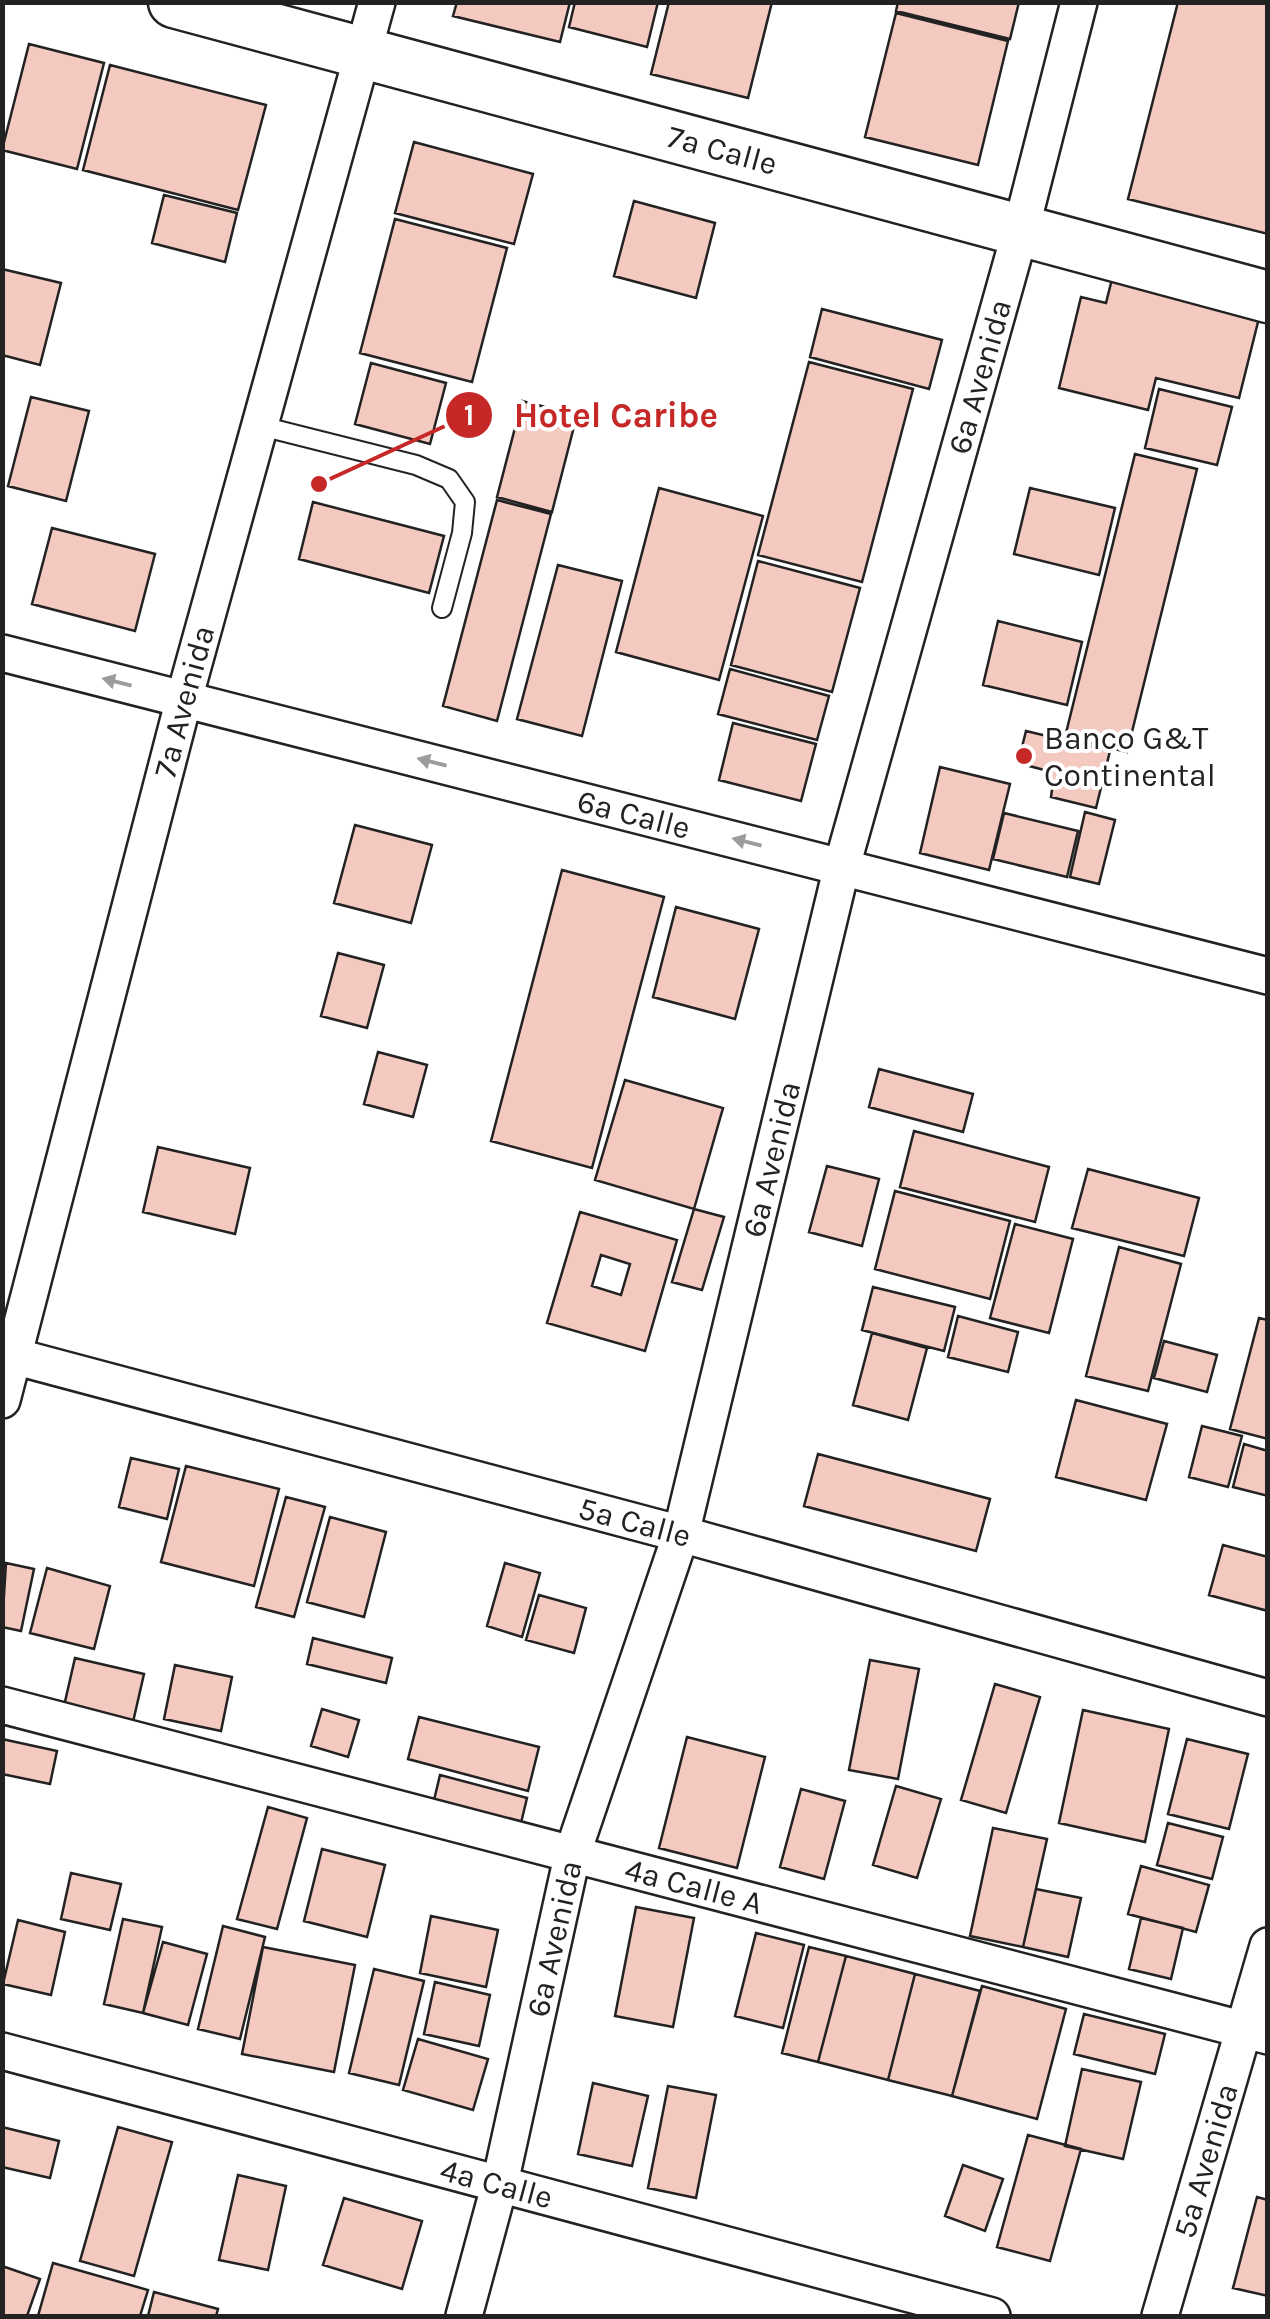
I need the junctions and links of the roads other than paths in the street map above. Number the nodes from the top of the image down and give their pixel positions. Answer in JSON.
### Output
{"nodes":[{"id":1,"x":174,"y":2,"type":"edge"},
{"id":2,"x":378,"y":2,"type":"edge"},
{"id":3,"x":1079,"y":2,"type":"edge"},
{"id":4,"x":365,"y":54,"type":"junction"},
{"id":5,"x":1021,"y":229,"type":"junction"},
{"id":6,"x":1268,"y":297,"type":"edge"},
{"id":7,"x":261,"y":426,"type":"junction"},
{"id":8,"x":442,"y":608,"type":"dead end"},
{"id":9,"x":2,"y":653,"type":"edge"},
{"id":10,"x":184,"y":699,"type":"junction"},
{"id":11,"x":842,"y":866,"type":"junction"},
{"id":12,"x":1268,"y":976,"type":"edge"},
{"id":13,"x":8,"y":1355,"type":"edge"},
{"id":14,"x":2,"y":1400,"type":"edge"},
{"id":15,"x":681,"y":1534,"type":"junction"},
{"id":16,"x":1268,"y":1698,"type":"edge"},
{"id":17,"x":2,"y":1705,"type":"edge"},
{"id":18,"x":573,"y":1852,"type":"junction"},
{"id":19,"x":1268,"y":1946,"type":"edge"},
{"id":20,"x":1256,"y":2033,"type":"edge"},
{"id":21,"x":2,"y":2052,"type":"edge"},
{"id":22,"x":500,"y":2182,"type":"junction"},
{"id":23,"x":464,"y":2316,"type":"edge"},
{"id":24,"x":992,"y":2316,"type":"edge"},
{"id":25,"x":1160,"y":2316,"type":"edge"}],
"edges":[{"from":1,"to":4,"type":"street","name":"7a Calle"},
{"from":2,"to":4,"type":"street","name":"7a Avenida"},
{"from":3,"to":5,"type":"street","name":"6a Avenida"},
{"from":4,"to":5,"type":"street","name":"7a Calle"},
{"from":4,"to":7,"type":"street","name":"7a Avenida"},
{"from":5,"to":6,"type":"street","name":"7a Calle"},
{"from":5,"to":11,"type":"street","name":"6a Avenida"},
{"from":7,"to":8,"type":"lane"},
{"from":7,"to":10,"type":"street","name":"7a Avenida"},
{"from":10,"to":9,"type":"street","name":"6a Calle","one_way":true},
{"from":11,"to":10,"type":"street","name":"6a Calle","one_way":true},
{"from":10,"to":13,"type":"street","name":"7a Avenida"},
{"from":11,"to":12,"type":"street","name":"6a Calle"},
{"from":11,"to":15,"type":"street","name":"6a Avenida"},
{"from":13,"to":14,"type":"street","name":"7a Avenida"},
{"from":13,"to":15,"type":"street","name":"5a Calle"},
{"from":15,"to":16,"type":"street","name":"5a Calle"},
{"from":15,"to":18,"type":"street","name":"6a Avenida"},
{"from":17,"to":18,"type":"street","name":"4a Calle A"},
{"from":18,"to":20,"type":"street","name":"4a Calle A"},
{"from":18,"to":22,"type":"street","name":"6a Avenida"},
{"from":19,"to":20,"type":"street","name":"5a Avenida"},
{"from":20,"to":25,"type":"street","name":"5a Avenida"},
{"from":21,"to":22,"type":"street","name":"4a Calle"},
{"from":22,"to":23,"type":"street","name":"6a Avenida"},
{"from":22,"to":24,"type":"street","name":"4a Calle"}]}
